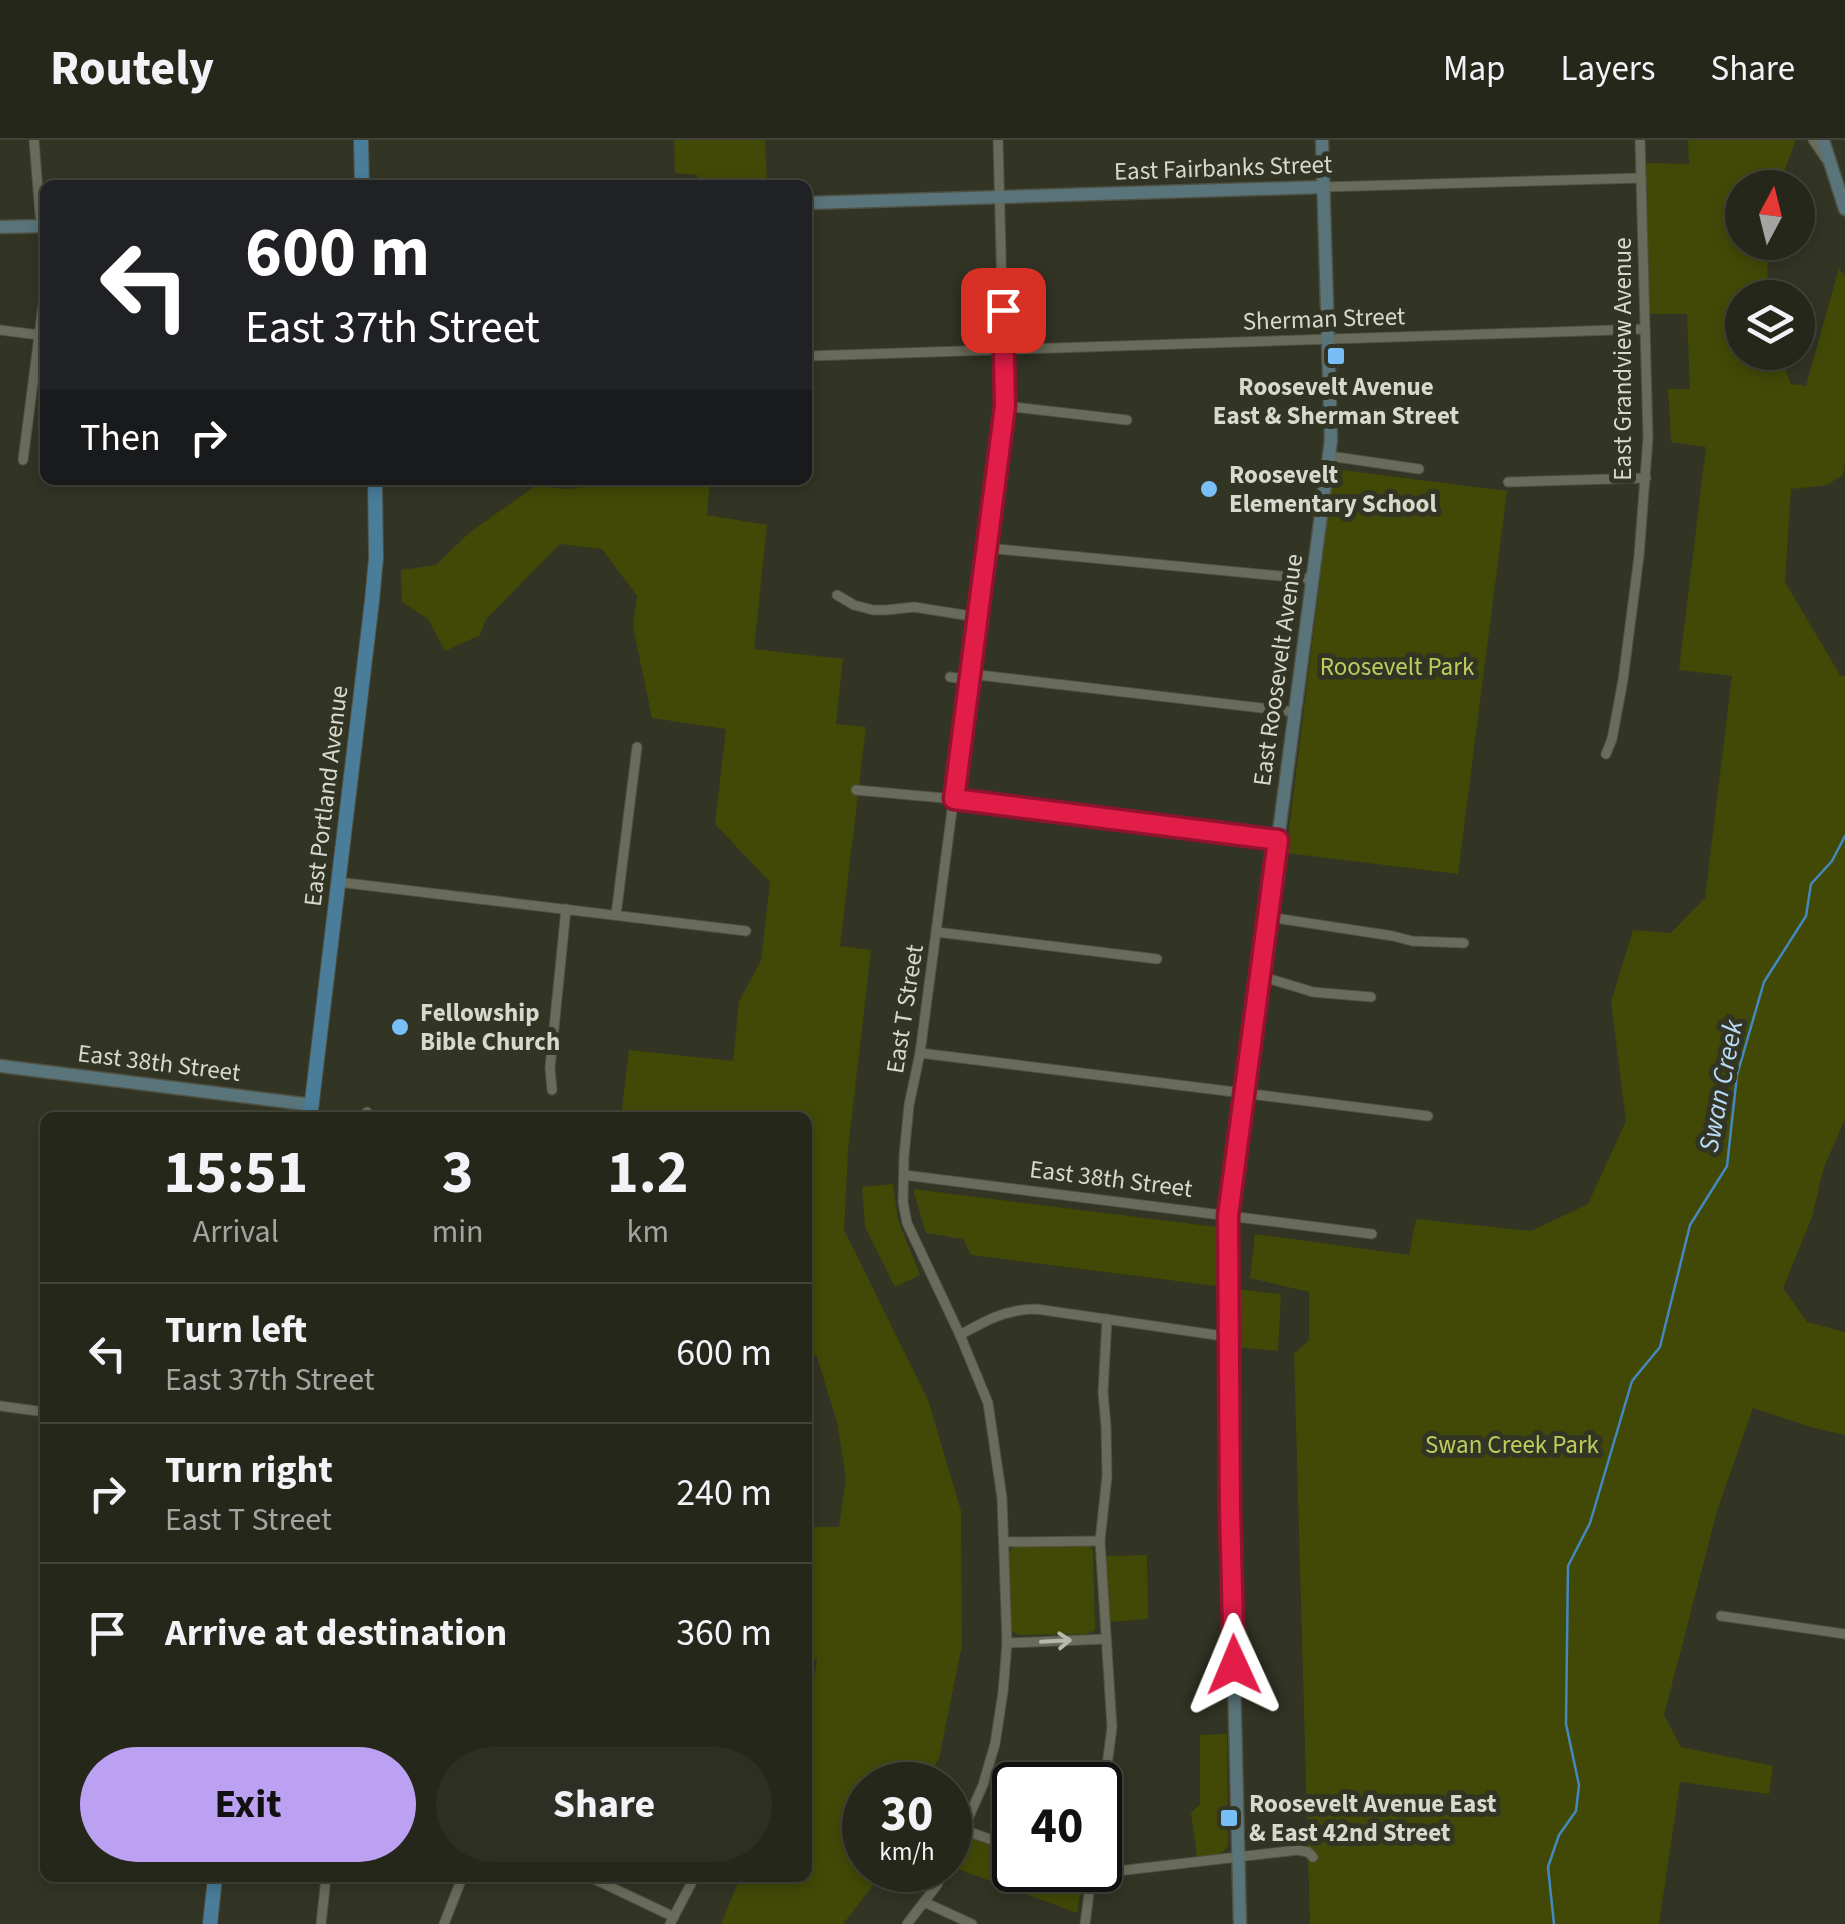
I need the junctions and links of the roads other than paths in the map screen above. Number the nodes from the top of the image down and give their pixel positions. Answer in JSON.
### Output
{"nodes":[{"id":1,"x":34,"y":140,"type":"edge"},
{"id":2,"x":361,"y":140,"type":"edge"},
{"id":3,"x":998,"y":140,"type":"edge"},
{"id":4,"x":1322,"y":140,"type":"edge"},
{"id":5,"x":1640,"y":140,"type":"edge"},
{"id":6,"x":1813,"y":140,"type":"edge"},
{"id":7,"x":1823,"y":140,"type":"edge"},
{"id":8,"x":1832,"y":168,"type":"junction"},
{"id":9,"x":1641,"y":178,"type":"junction"},
{"id":10,"x":362,"y":180,"type":"edge"},
{"id":11,"x":1323,"y":186,"type":"junction"},
{"id":12,"x":998,"y":198,"type":"junction"},
{"id":13,"x":812,"y":203,"type":"edge"},
{"id":14,"x":1845,"y":208,"type":"edge"},
{"id":15,"x":40,"y":215,"type":"edge"},
{"id":16,"x":0,"y":227,"type":"edge"},
{"id":17,"x":40,"y":228,"type":"edge"},
{"id":18,"x":40,"y":328,"type":"edge"},
{"id":19,"x":1645,"y":329,"type":"junction"},
{"id":20,"x":0,"y":330,"type":"edge"},
{"id":21,"x":39,"y":335,"type":"junction"},
{"id":22,"x":1327,"y":340,"type":"junction"},
{"id":23,"x":1004,"y":349,"type":"junction"},
{"id":24,"x":812,"y":356,"type":"edge"},
{"id":25,"x":1005,"y":406,"type":"junction"},
{"id":26,"x":1127,"y":420,"type":"dead end"},
{"id":27,"x":1329,"y":456,"type":"junction"},
{"id":28,"x":22,"y":460,"type":"dead end"},
{"id":29,"x":1419,"y":468,"type":"dead end"},
{"id":30,"x":1646,"y":478,"type":"junction"},
{"id":31,"x":1508,"y":482,"type":"dead end"},
{"id":32,"x":374,"y":485,"type":"edge"},
{"id":33,"x":987,"y":548,"type":"junction"},
{"id":34,"x":1312,"y":579,"type":"junction"},
{"id":35,"x":837,"y":595,"type":"dead end"},
{"id":36,"x":977,"y":616,"type":"junction"},
{"id":37,"x":950,"y":677,"type":"dead end"},
{"id":38,"x":970,"y":677,"type":"junction"},
{"id":39,"x":1295,"y":712,"type":"junction"},
{"id":40,"x":638,"y":747,"type":"dead end"},
{"id":41,"x":1606,"y":754,"type":"dead end"},
{"id":42,"x":856,"y":790,"type":"dead end"},
{"id":43,"x":954,"y":799,"type":"junction"},
{"id":44,"x":1278,"y":840,"type":"junction"},
{"id":45,"x":338,"y":882,"type":"junction"},
{"id":46,"x":566,"y":910,"type":"junction"},
{"id":47,"x":616,"y":915,"type":"junction"},
{"id":48,"x":1268,"y":917,"type":"junction"},
{"id":49,"x":746,"y":931,"type":"dead end"},
{"id":50,"x":936,"y":932,"type":"junction"},
{"id":51,"x":1464,"y":942,"type":"dead end"},
{"id":52,"x":1157,"y":959,"type":"dead end"},
{"id":53,"x":1260,"y":976,"type":"junction"},
{"id":54,"x":1370,"y":997,"type":"dead end"},
{"id":55,"x":920,"y":1053,"type":"junction"},
{"id":56,"x":0,"y":1066,"type":"edge"},
{"id":57,"x":552,"y":1090,"type":"dead end"},
{"id":58,"x":1244,"y":1094,"type":"junction"},
{"id":59,"x":311,"y":1111,"type":"edge"},
{"id":60,"x":1428,"y":1116,"type":"dead end"},
{"id":61,"x":904,"y":1175,"type":"junction"},
{"id":62,"x":1228,"y":1216,"type":"junction"},
{"id":63,"x":1372,"y":1234,"type":"dead end"},
{"id":64,"x":1108,"y":1319,"type":"junction"},
{"id":65,"x":960,"y":1335,"type":"junction"},
{"id":66,"x":1230,"y":1336,"type":"junction"},
{"id":67,"x":0,"y":1406,"type":"edge"},
{"id":68,"x":40,"y":1411,"type":"edge"},
{"id":69,"x":1004,"y":1542,"type":"junction"},
{"id":70,"x":1100,"y":1542,"type":"junction"},
{"id":71,"x":1721,"y":1616,"type":"dead end"},
{"id":72,"x":1845,"y":1634,"type":"edge"},
{"id":73,"x":1105,"y":1638,"type":"junction"},
{"id":74,"x":1007,"y":1643,"type":"junction"},
{"id":75,"x":1107,"y":1762,"type":"edge"},
{"id":76,"x":972,"y":1811,"type":"edge"},
{"id":77,"x":1312,"y":1857,"type":"dead end"},
{"id":78,"x":1238,"y":1858,"type":"junction"},
{"id":79,"x":1122,"y":1871,"type":"edge"},
{"id":80,"x":215,"y":1882,"type":"edge"},
{"id":81,"x":326,"y":1882,"type":"edge"},
{"id":82,"x":460,"y":1882,"type":"edge"},
{"id":83,"x":600,"y":1882,"type":"edge"},
{"id":84,"x":692,"y":1882,"type":"edge"},
{"id":85,"x":930,"y":1892,"type":"edge"},
{"id":86,"x":1088,"y":1892,"type":"edge"},
{"id":87,"x":924,"y":1902,"type":"junction"},
{"id":88,"x":672,"y":1920,"type":"edge"},
{"id":89,"x":210,"y":1924,"type":"edge"},
{"id":90,"x":321,"y":1924,"type":"edge"},
{"id":91,"x":444,"y":1924,"type":"edge"},
{"id":92,"x":908,"y":1924,"type":"edge"},
{"id":93,"x":972,"y":1924,"type":"edge"},
{"id":94,"x":1084,"y":1924,"type":"edge"},
{"id":95,"x":1240,"y":1924,"type":"edge"}],
"edges":[{"from":1,"to":15,"type":"street"},
{"from":2,"to":10,"type":"main road"},
{"from":3,"to":12,"type":"street","name":"East T Street"},
{"from":4,"to":11,"type":"street","name":"East Roosevelt Avenue"},
{"from":5,"to":9,"type":"street","name":"East Grandview Avenue"},
{"from":6,"to":8,"type":"street"},
{"from":7,"to":8,"type":"street"},
{"from":8,"to":14,"type":"street"},
{"from":9,"to":11,"type":"street","name":"East Fairbanks Street"},
{"from":9,"to":19,"type":"street","name":"East Grandview Avenue"},
{"from":11,"to":12,"type":"street","name":"East Fairbanks Street"},
{"from":11,"to":22,"type":"street","name":"East Roosevelt Avenue"},
{"from":12,"to":13,"type":"street","name":"East Fairbanks Street"},
{"from":12,"to":23,"type":"street","name":"East T Street"},
{"from":16,"to":17,"type":"street"},
{"from":18,"to":21,"type":"street"},
{"from":19,"to":22,"type":"street","name":"Sherman Street"},
{"from":19,"to":30,"type":"street","name":"East Grandview Avenue"},
{"from":20,"to":21,"type":"street"},
{"from":21,"to":28,"type":"street"},
{"from":22,"to":23,"type":"street","name":"Sherman Street"},
{"from":22,"to":27,"type":"street","name":"East Roosevelt Avenue"},
{"from":23,"to":24,"type":"street","name":"Sherman Street"},
{"from":23,"to":25,"type":"street","name":"East T Street"},
{"from":25,"to":26,"type":"street"},
{"from":25,"to":33,"type":"street","name":"East T Street"},
{"from":27,"to":29,"type":"street"},
{"from":27,"to":34,"type":"street","name":"East Roosevelt Avenue"},
{"from":30,"to":31,"type":"street"},
{"from":30,"to":41,"type":"street","name":"East Grandview Avenue"},
{"from":32,"to":45,"type":"main road","name":"East Portland Avenue"},
{"from":33,"to":34,"type":"street"},
{"from":33,"to":36,"type":"street","name":"East T Street"},
{"from":34,"to":39,"type":"street","name":"East Roosevelt Avenue"},
{"from":35,"to":36,"type":"street"},
{"from":36,"to":38,"type":"street","name":"East T Street"},
{"from":37,"to":38,"type":"street"},
{"from":38,"to":39,"type":"street"},
{"from":38,"to":43,"type":"street","name":"East T Street"},
{"from":39,"to":44,"type":"street","name":"East Roosevelt Avenue"},
{"from":40,"to":47,"type":"street"},
{"from":42,"to":43,"type":"street"},
{"from":43,"to":44,"type":"street"},
{"from":43,"to":50,"type":"street","name":"East T Street"},
{"from":44,"to":48,"type":"street","name":"East Roosevelt Avenue"},
{"from":45,"to":46,"type":"street"},
{"from":45,"to":59,"type":"main road","name":"East Portland Avenue"},
{"from":46,"to":47,"type":"street"},
{"from":46,"to":57,"type":"street"},
{"from":47,"to":49,"type":"street"},
{"from":48,"to":51,"type":"street"},
{"from":48,"to":53,"type":"street","name":"East Roosevelt Avenue"},
{"from":50,"to":52,"type":"street"},
{"from":50,"to":55,"type":"street","name":"East T Street"},
{"from":53,"to":54,"type":"street"},
{"from":53,"to":58,"type":"street","name":"East Roosevelt Avenue"},
{"from":55,"to":58,"type":"street"},
{"from":55,"to":61,"type":"street","name":"East T Street"},
{"from":56,"to":59,"type":"street","name":"East 38th Street"},
{"from":58,"to":60,"type":"street"},
{"from":58,"to":62,"type":"street","name":"East Roosevelt Avenue"},
{"from":61,"to":62,"type":"street","name":"East 38th Street"},
{"from":61,"to":65,"type":"street","name":"East T Street"},
{"from":62,"to":63,"type":"street","name":"East 38th Street"},
{"from":62,"to":66,"type":"street","name":"East Roosevelt Avenue"},
{"from":64,"to":65,"type":"street"},
{"from":64,"to":66,"type":"street"},
{"from":64,"to":70,"type":"street"},
{"from":65,"to":69,"type":"street","name":"East T Street"},
{"from":66,"to":78,"type":"street","name":"East Roosevelt Avenue"},
{"from":67,"to":68,"type":"street"},
{"from":69,"to":70,"type":"street"},
{"from":69,"to":74,"type":"street","name":"East T Street"},
{"from":70,"to":73,"type":"street"},
{"from":71,"to":72,"type":"street"},
{"from":74,"to":73,"type":"street","one_way":true},
{"from":73,"to":75,"type":"street"},
{"from":74,"to":76,"type":"street","name":"East T Street"},
{"from":77,"to":78,"type":"street"},
{"from":78,"to":79,"type":"street"},
{"from":78,"to":95,"type":"street","name":"East Roosevelt Avenue"},
{"from":80,"to":89,"type":"main road"},
{"from":81,"to":90,"type":"street"},
{"from":82,"to":91,"type":"street"},
{"from":83,"to":88,"type":"street"},
{"from":84,"to":88,"type":"street"},
{"from":85,"to":87,"type":"street"},
{"from":86,"to":94,"type":"street"},
{"from":87,"to":92,"type":"street"},
{"from":87,"to":93,"type":"street"}]}
